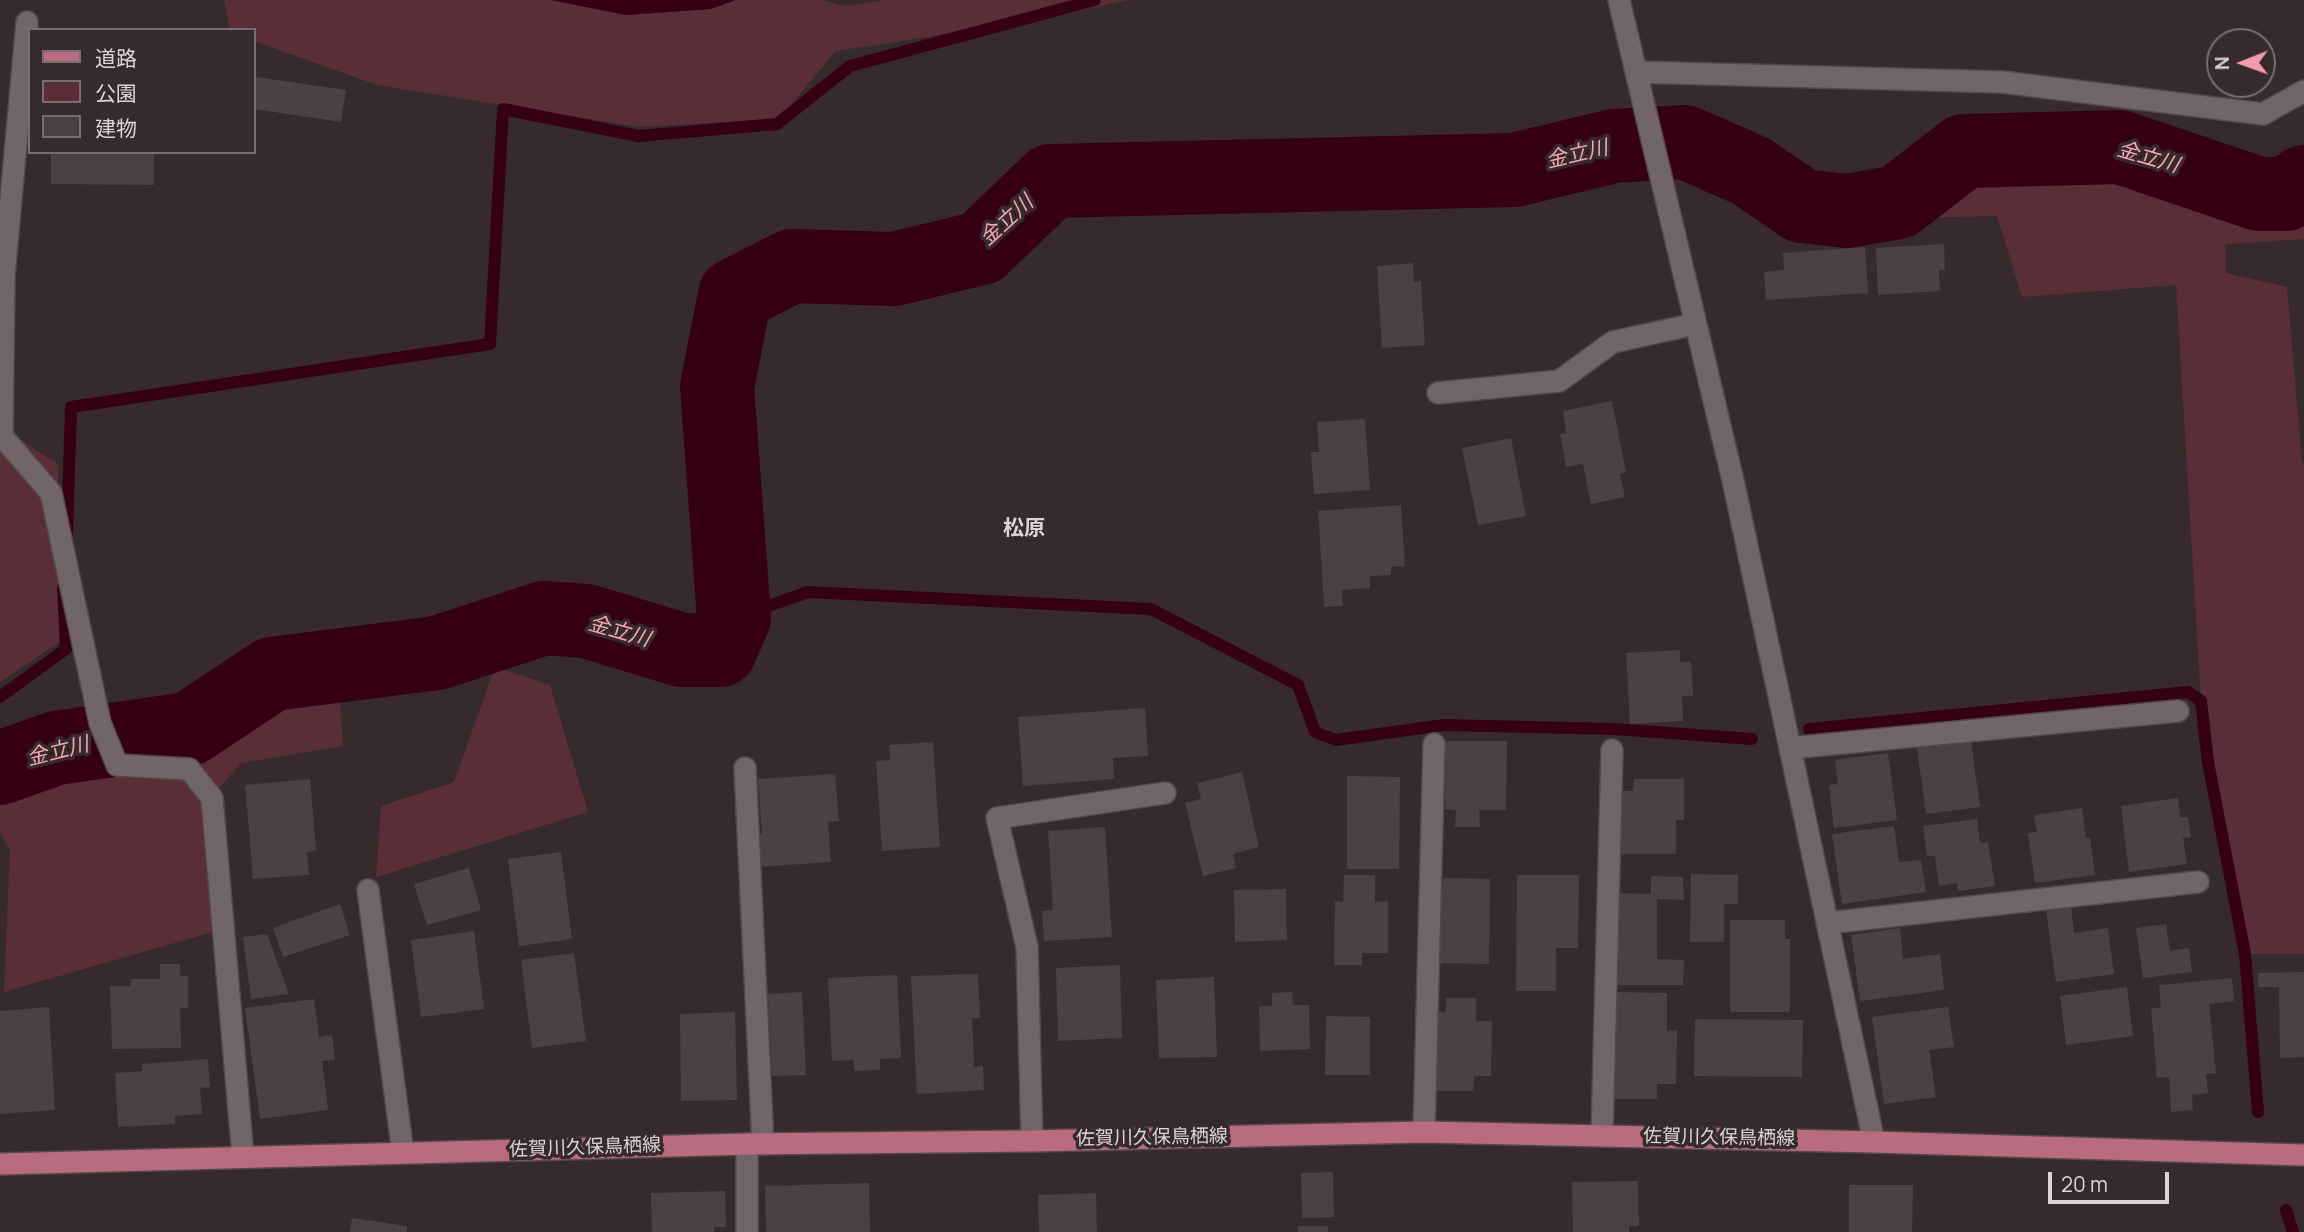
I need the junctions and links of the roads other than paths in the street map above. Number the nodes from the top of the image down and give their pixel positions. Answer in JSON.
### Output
{"nodes":[{"id":1,"x":1619,"y":0,"type":"edge"},
{"id":2,"x":27,"y":22,"type":"dead end"},
{"id":3,"x":1636,"y":72,"type":"junction"},
{"id":4,"x":2304,"y":91,"type":"edge"},
{"id":5,"x":1695,"y":324,"type":"junction"},
{"id":6,"x":1438,"y":393,"type":"dead end"},
{"id":7,"x":2178,"y":711,"type":"dead end"},
{"id":8,"x":1434,"y":744,"type":"dead end"},
{"id":9,"x":1790,"y":748,"type":"junction"},
{"id":10,"x":1612,"y":750,"type":"dead end"},
{"id":11,"x":745,"y":768,"type":"dead end"},
{"id":12,"x":1165,"y":793,"type":"dead end"},
{"id":13,"x":2197,"y":882,"type":"dead end"},
{"id":14,"x":369,"y":890,"type":"dead end"},
{"id":15,"x":1827,"y":923,"type":"junction"},
{"id":16,"x":1424,"y":1132,"type":"junction"},
{"id":17,"x":1602,"y":1136,"type":"junction"},
{"id":18,"x":1032,"y":1141,"type":"junction"},
{"id":19,"x":1874,"y":1142,"type":"junction"},
{"id":20,"x":755,"y":1144,"type":"junction"},
{"id":21,"x":403,"y":1153,"type":"junction"},
{"id":22,"x":2304,"y":1155,"type":"edge"},
{"id":23,"x":243,"y":1157,"type":"junction"},
{"id":24,"x":0,"y":1164,"type":"edge"},
{"id":25,"x":747,"y":1232,"type":"edge"}],
"edges":[{"from":1,"to":3,"type":"street"},
{"from":2,"to":23,"type":"street"},
{"from":3,"to":4,"type":"street"},
{"from":3,"to":5,"type":"street"},
{"from":5,"to":6,"type":"street"},
{"from":5,"to":9,"type":"street"},
{"from":7,"to":9,"type":"street"},
{"from":8,"to":16,"type":"street"},
{"from":9,"to":15,"type":"street"},
{"from":10,"to":17,"type":"street"},
{"from":11,"to":20,"type":"street"},
{"from":12,"to":18,"type":"street"},
{"from":13,"to":15,"type":"street"},
{"from":14,"to":21,"type":"street"},
{"from":15,"to":19,"type":"street"},
{"from":16,"to":17,"type":"main road","name":"佐賀川久保鳥栖線"},
{"from":16,"to":18,"type":"main road","name":"佐賀川久保鳥栖線"},
{"from":17,"to":19,"type":"main road","name":"佐賀川久保鳥栖線"},
{"from":18,"to":20,"type":"main road","name":"佐賀川久保鳥栖線"},
{"from":19,"to":22,"type":"main road","name":"佐賀川久保鳥栖線"},
{"from":20,"to":21,"type":"main road","name":"佐賀川久保鳥栖線"},
{"from":20,"to":25,"type":"street"},
{"from":21,"to":23,"type":"main road","name":"佐賀川久保鳥栖線"},
{"from":23,"to":24,"type":"main road","name":"佐賀川久保鳥栖線"}]}
